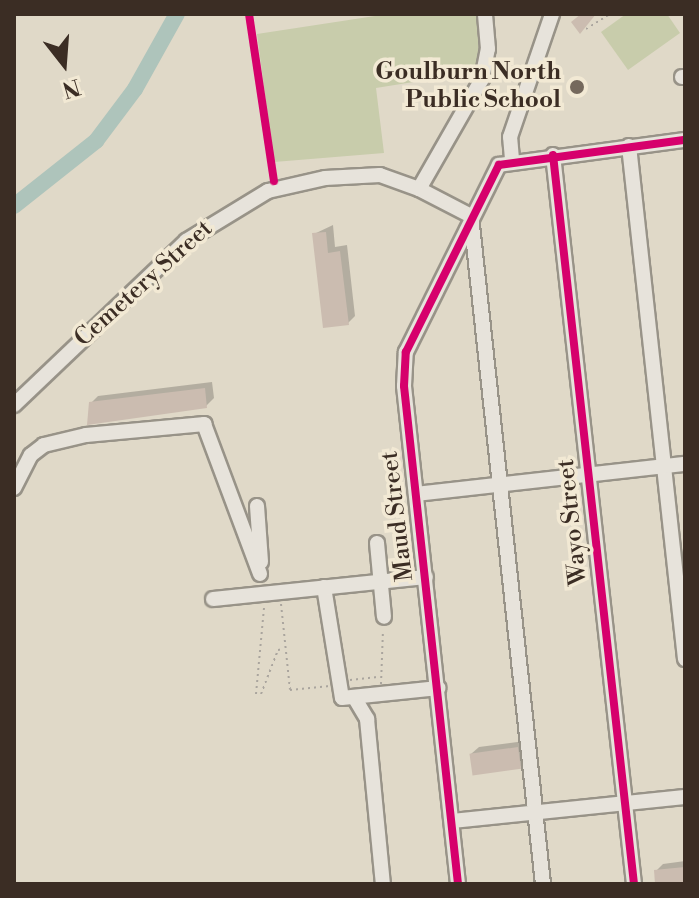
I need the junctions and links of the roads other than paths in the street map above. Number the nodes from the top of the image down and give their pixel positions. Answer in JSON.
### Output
{"nodes":[{"id":1,"x":485,"y":14,"type":"edge"},
{"id":2,"x":552,"y":14,"type":"edge"},
{"id":3,"x":685,"y":140,"type":"edge"},
{"id":4,"x":629,"y":146,"type":"junction"},
{"id":5,"x":553,"y":155,"type":"junction"},
{"id":6,"x":505,"y":162,"type":"junction"},
{"id":7,"x":419,"y":189,"type":"junction"},
{"id":8,"x":471,"y":216,"type":"junction"},
{"id":9,"x":14,"y":405,"type":"edge"},
{"id":10,"x":685,"y":464,"type":"edge"},
{"id":11,"x":663,"y":466,"type":"junction"},
{"id":12,"x":588,"y":475,"type":"junction"},
{"id":13,"x":498,"y":485,"type":"junction"},
{"id":14,"x":14,"y":488,"type":"edge"},
{"id":15,"x":416,"y":494,"type":"junction"},
{"id":16,"x":257,"y":506,"type":"dead end"},
{"id":17,"x":377,"y":543,"type":"dead end"},
{"id":18,"x":260,"y":574,"type":"junction"},
{"id":19,"x":426,"y":577,"type":"junction"},
{"id":20,"x":380,"y":581,"type":"junction"},
{"id":21,"x":324,"y":587,"type":"junction"},
{"id":22,"x":262,"y":594,"type":"junction"},
{"id":23,"x":213,"y":599,"type":"dead end"},
{"id":24,"x":384,"y":617,"type":"road end"},
{"id":25,"x":685,"y":659,"type":"edge"},
{"id":26,"x":438,"y":688,"type":"junction"},
{"id":27,"x":354,"y":697,"type":"junction"},
{"id":28,"x":685,"y":797,"type":"edge"},
{"id":29,"x":625,"y":804,"type":"junction"},
{"id":30,"x":536,"y":813,"type":"junction"},
{"id":31,"x":452,"y":821,"type":"junction"},
{"id":32,"x":383,"y":884,"type":"edge"},
{"id":33,"x":458,"y":884,"type":"edge"},
{"id":34,"x":543,"y":884,"type":"edge"},
{"id":35,"x":634,"y":884,"type":"edge"}],
"edges":[{"from":1,"to":7,"type":"street"},
{"from":2,"to":6,"type":"street"},
{"from":3,"to":4,"type":"street"},
{"from":4,"to":5,"type":"street"},
{"from":4,"to":11,"type":"street"},
{"from":5,"to":6,"type":"street"},
{"from":5,"to":12,"type":"street","name":"Wayo Street"},
{"from":6,"to":8,"type":"street","name":"Maud Street"},
{"from":7,"to":8,"type":"street","name":"Cemetery Street"},
{"from":7,"to":9,"type":"street","name":"Cemetery Street"},
{"from":8,"to":13,"type":"street"},
{"from":8,"to":15,"type":"street","name":"Maud Street"},
{"from":10,"to":11,"type":"street"},
{"from":11,"to":12,"type":"street"},
{"from":11,"to":25,"type":"street"},
{"from":12,"to":13,"type":"street"},
{"from":12,"to":29,"type":"street","name":"Wayo Street"},
{"from":13,"to":15,"type":"street"},
{"from":13,"to":30,"type":"street"},
{"from":14,"to":18,"type":"street"},
{"from":15,"to":19,"type":"street","name":"Maud Street"},
{"from":16,"to":18,"type":"street"},
{"from":17,"to":20,"type":"street"},
{"from":18,"to":22,"type":"street"},
{"from":19,"to":20,"type":"street"},
{"from":19,"to":26,"type":"street","name":"Maud Street"},
{"from":20,"to":21,"type":"street"},
{"from":20,"to":24,"type":"street"},
{"from":21,"to":22,"type":"street"},
{"from":21,"to":27,"type":"street"},
{"from":22,"to":23,"type":"street"},
{"from":26,"to":27,"type":"street"},
{"from":26,"to":31,"type":"street","name":"Maud Street"},
{"from":27,"to":32,"type":"street"},
{"from":28,"to":29,"type":"street"},
{"from":29,"to":30,"type":"street"},
{"from":29,"to":35,"type":"street","name":"Wayo Street"},
{"from":30,"to":31,"type":"street"},
{"from":30,"to":34,"type":"street"},
{"from":31,"to":33,"type":"street","name":"Maud Street"}]}
